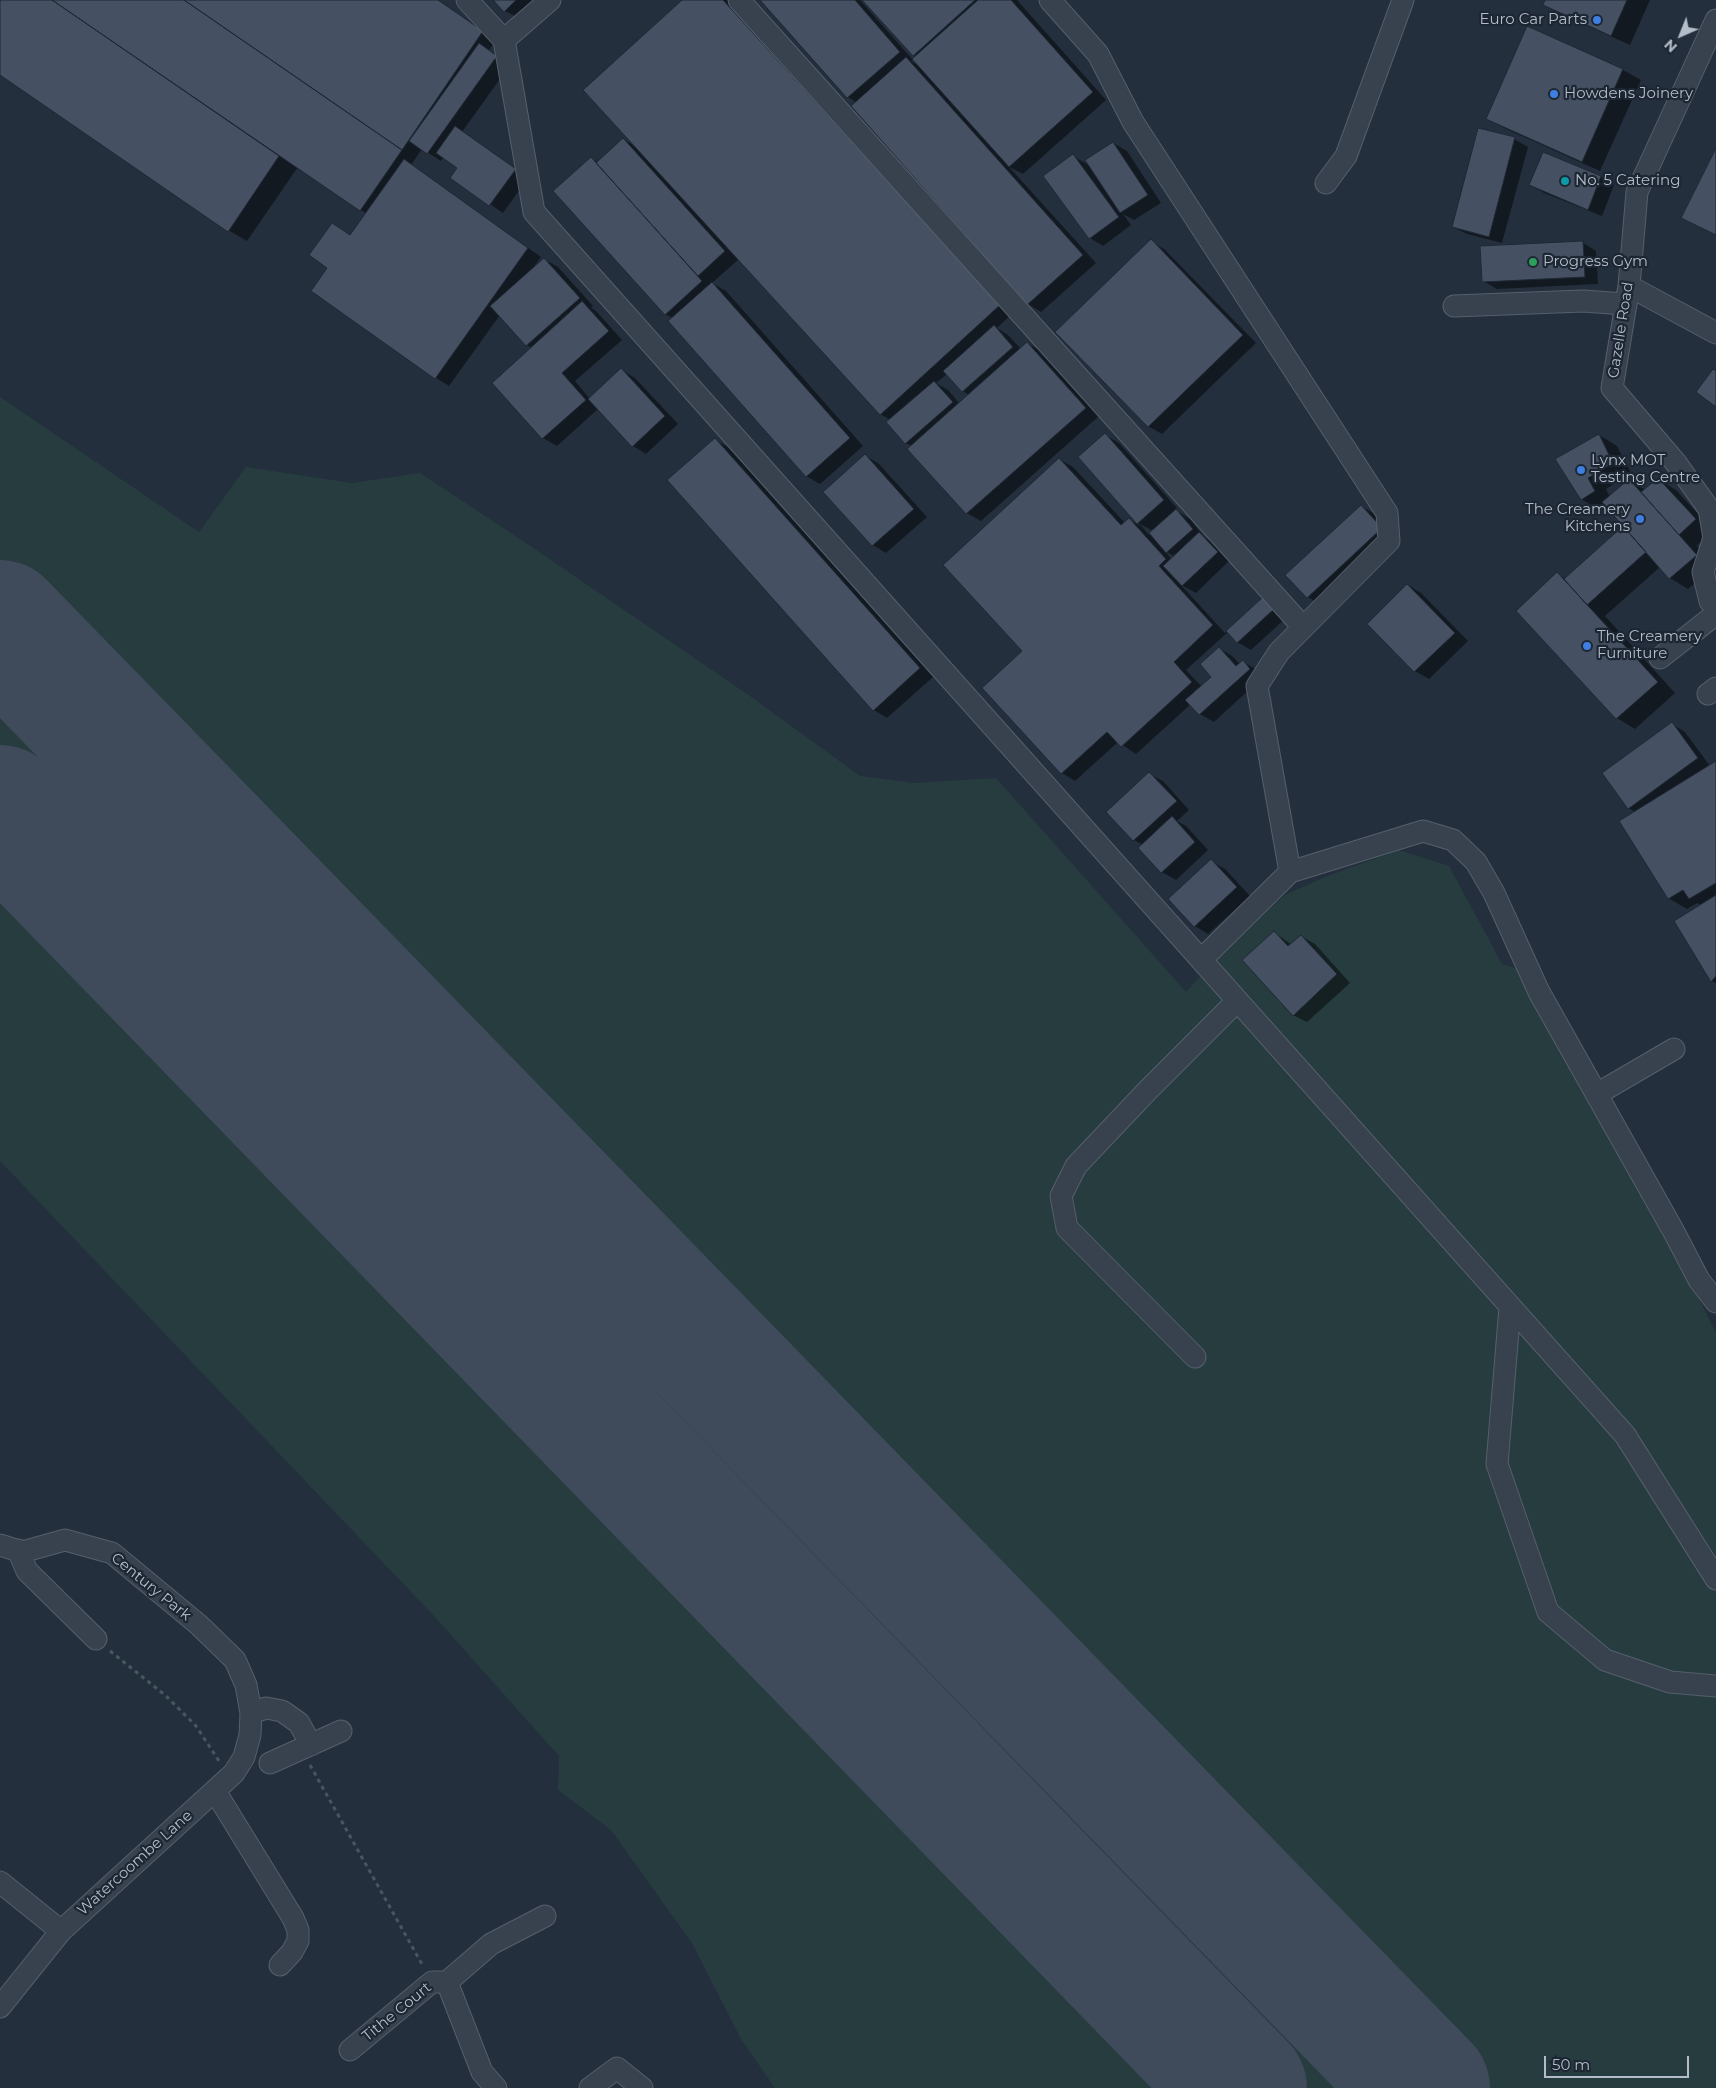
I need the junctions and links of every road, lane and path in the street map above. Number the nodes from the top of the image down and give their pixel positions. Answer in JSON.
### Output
{"nodes":[{"id":1,"x":467,"y":0,"type":"edge"},
{"id":2,"x":550,"y":0,"type":"edge"},
{"id":3,"x":738,"y":0,"type":"edge"},
{"id":4,"x":1050,"y":0,"type":"edge"},
{"id":5,"x":1403,"y":0,"type":"edge"},
{"id":6,"x":1716,"y":20,"type":"edge"},
{"id":7,"x":504,"y":40,"type":"junction"},
{"id":8,"x":1710,"y":48,"type":"edge"},
{"id":9,"x":1326,"y":183,"type":"dead end"},
{"id":10,"x":1627,"y":295,"type":"junction"},
{"id":11,"x":1454,"y":306,"type":"dead end"},
{"id":12,"x":1708,"y":329,"type":"edge"},
{"id":13,"x":1714,"y":608,"type":"edge"},
{"id":14,"x":1303,"y":628,"type":"junction"},
{"id":15,"x":1660,"y":658,"type":"dead end"},
{"id":16,"x":1290,"y":872,"type":"junction"},
{"id":17,"x":1201,"y":960,"type":"junction"},
{"id":18,"x":1238,"y":1001,"type":"junction"},
{"id":19,"x":1674,"y":1049,"type":"dead end"},
{"id":20,"x":1597,"y":1094,"type":"junction"},
{"id":21,"x":1716,"y":1302,"type":"edge"},
{"id":22,"x":1510,"y":1307,"type":"junction"},
{"id":23,"x":1196,"y":1357,"type":"dead end"},
{"id":24,"x":9,"y":1548,"type":"edge"},
{"id":25,"x":1716,"y":1579,"type":"edge"},
{"id":26,"x":96,"y":1640,"type":"joint"},
{"id":27,"x":1716,"y":1686,"type":"edge"},
{"id":28,"x":251,"y":1713,"type":"junction"},
{"id":29,"x":341,"y":1731,"type":"dead end"},
{"id":30,"x":306,"y":1747,"type":"junction"},
{"id":31,"x":270,"y":1763,"type":"dead end"},
{"id":32,"x":222,"y":1784,"type":"junction"},
{"id":33,"x":0,"y":1882,"type":"edge"},
{"id":34,"x":545,"y":1916,"type":"dead end"},
{"id":35,"x":61,"y":1931,"type":"junction"},
{"id":36,"x":280,"y":1965,"type":"dead end"},
{"id":37,"x":439,"y":1982,"type":"junction"},
{"id":38,"x":0,"y":2007,"type":"edge"},
{"id":39,"x":350,"y":2050,"type":"dead end"},
{"id":40,"x":496,"y":2088,"type":"edge"},
{"id":41,"x":590,"y":2088,"type":"edge"},
{"id":42,"x":642,"y":2088,"type":"edge"}],
"edges":[{"from":1,"to":7,"type":"street"},
{"from":2,"to":7,"type":"street"},
{"from":3,"to":14,"type":"street"},
{"from":4,"to":14,"type":"street"},
{"from":5,"to":9,"type":"street"},
{"from":6,"to":8,"type":"street","name":"Gazelle Road"},
{"from":7,"to":17,"type":"street"},
{"from":8,"to":10,"type":"street","name":"Gazelle Road"},
{"from":10,"to":11,"type":"street"},
{"from":10,"to":12,"type":"street"},
{"from":10,"to":13,"type":"street","name":"Gazelle Road"},
{"from":13,"to":15,"type":"street"},
{"from":14,"to":16,"type":"street"},
{"from":16,"to":17,"type":"street"},
{"from":16,"to":20,"type":"street"},
{"from":17,"to":18,"type":"street"},
{"from":18,"to":22,"type":"street"},
{"from":18,"to":23,"type":"street"},
{"from":19,"to":20,"type":"street"},
{"from":20,"to":21,"type":"street"},
{"from":22,"to":25,"type":"street"},
{"from":22,"to":27,"type":"street"},
{"from":24,"to":26,"type":"street"},
{"from":24,"to":28,"type":"street","name":"Century Park"},
{"from":26,"to":32,"type":"path"},
{"from":28,"to":30,"type":"street"},
{"from":28,"to":32,"type":"street","name":"Watercoombe Lane"},
{"from":29,"to":30,"type":"street"},
{"from":30,"to":31,"type":"street"},
{"from":30,"to":37,"type":"path"},
{"from":32,"to":35,"type":"street","name":"Watercoombe Lane"},
{"from":32,"to":36,"type":"street"},
{"from":33,"to":35,"type":"street"},
{"from":34,"to":37,"type":"street","name":"Tithe Court"},
{"from":35,"to":38,"type":"street","name":"Watercoombe Lane"},
{"from":37,"to":39,"type":"street","name":"Tithe Court"},
{"from":37,"to":40,"type":"street","name":"Tithe Court"},
{"from":41,"to":42,"type":"street"}]}
